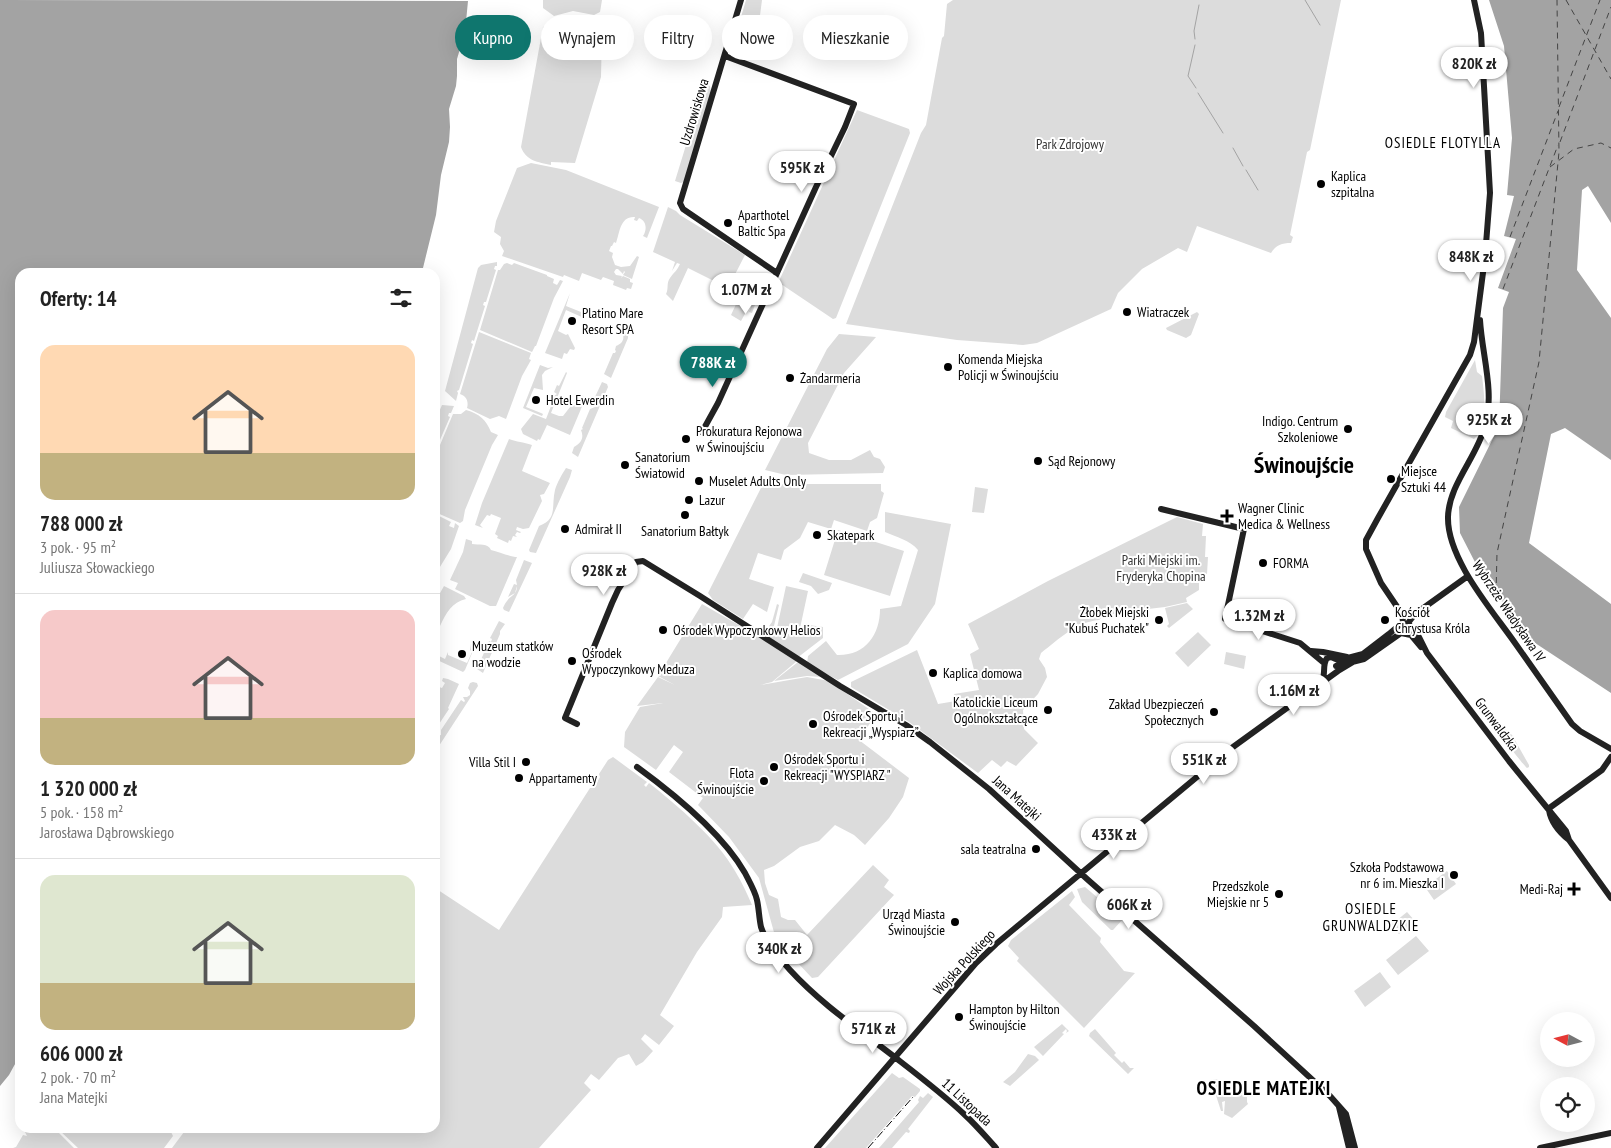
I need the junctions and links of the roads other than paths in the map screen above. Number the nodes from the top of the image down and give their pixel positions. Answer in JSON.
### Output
{"nodes":[{"id":1,"x":741,"y":0,"type":"edge"},
{"id":2,"x":1474,"y":0,"type":"edge"},
{"id":3,"x":737,"y":15,"type":"edge"},
{"id":4,"x":724,"y":60,"type":"edge"},
{"id":5,"x":736,"y":60,"type":"edge"},
{"id":6,"x":777,"y":273,"type":"junction"},
{"id":7,"x":1479,"y":309,"type":"junction"},
{"id":8,"x":1470,"y":355,"type":"junction"},
{"id":9,"x":1483,"y":356,"type":"junction"},
{"id":10,"x":702,"y":432,"type":"dead end"},
{"id":11,"x":1161,"y":509,"type":"dead end"},
{"id":12,"x":1468,"y":576,"type":"junction"},
{"id":13,"x":1392,"y":600,"type":"junction"},
{"id":14,"x":1405,"y":628,"type":"junction"},
{"id":15,"x":1391,"y":637,"type":"junction"},
{"id":16,"x":1415,"y":640,"type":"junction"},
{"id":17,"x":1312,"y":652,"type":"junction"},
{"id":18,"x":1427,"y":653,"type":"junction"},
{"id":19,"x":1332,"y":658,"type":"junction"},
{"id":20,"x":1351,"y":660,"type":"junction"},
{"id":21,"x":1325,"y":665,"type":"junction"},
{"id":22,"x":1335,"y":668,"type":"junction"},
{"id":23,"x":1329,"y":677,"type":"junction"},
{"id":24,"x":1320,"y":684,"type":"junction"},
{"id":25,"x":568,"y":709,"type":"junction"},
{"id":26,"x":1611,"y":749,"type":"edge"},
{"id":27,"x":1611,"y":756,"type":"edge"},
{"id":28,"x":637,"y":767,"type":"dead end"},
{"id":29,"x":1548,"y":809,"type":"junction"},
{"id":30,"x":1081,"y":873,"type":"junction"},
{"id":31,"x":1611,"y":898,"type":"edge"},
{"id":32,"x":896,"y":1058,"type":"junction"},
{"id":33,"x":1339,"y":1106,"type":"junction"},
{"id":34,"x":1611,"y":1133,"type":"edge"},
{"id":35,"x":817,"y":1148,"type":"edge"},
{"id":36,"x":996,"y":1148,"type":"edge"},
{"id":37,"x":1349,"y":1148,"type":"edge"},
{"id":38,"x":1355,"y":1148,"type":"edge"},
{"id":39,"x":1540,"y":1148,"type":"edge"}],
"edges":[{"from":1,"to":3,"type":"street","name":"Uzdrowiskowa"},
{"from":2,"to":7,"type":"street","name":"Wybrzeże Władysława IV"},
{"from":4,"to":6,"type":"street","name":"Uzdrowiskowa"},
{"from":5,"to":6,"type":"street"},
{"from":6,"to":10,"type":"street"},
{"from":7,"to":8,"type":"street","name":"Wybrzeże Władysława IV"},
{"from":7,"to":9,"type":"street","name":"Wybrzeże Władysława IV"},
{"from":8,"to":9,"type":"street"},
{"from":8,"to":13,"type":"street","name":"Wybrzeże Władysława IV"},
{"from":9,"to":12,"type":"street","name":"Wybrzeże Władysława IV"},
{"from":11,"to":17,"type":"street"},
{"from":12,"to":14,"type":"street"},
{"from":12,"to":26,"type":"street","name":"Wybrzeże Władysława IV"},
{"from":13,"to":14,"type":"street"},
{"from":13,"to":15,"type":"street"},
{"from":14,"to":15,"type":"street"},
{"from":14,"to":16,"type":"street","name":"Grunwaldzka"},
{"from":14,"to":18,"type":"street","name":"Grunwaldzka"},
{"from":15,"to":16,"type":"street"},
{"from":15,"to":20,"type":"street"},
{"from":16,"to":18,"type":"street","name":"Grunwaldzka"},
{"from":17,"to":19,"type":"street"},
{"from":17,"to":20,"type":"street"},
{"from":17,"to":21,"type":"street"},
{"from":18,"to":29,"type":"street","name":"Grunwaldzka"},
{"from":19,"to":20,"type":"street"},
{"from":19,"to":21,"type":"street"},
{"from":19,"to":22,"type":"street"},
{"from":20,"to":22,"type":"street"},
{"from":20,"to":23,"type":"street"},
{"from":21,"to":22,"type":"street"},
{"from":21,"to":24,"type":"street"},
{"from":22,"to":23,"type":"street"},
{"from":23,"to":24,"type":"street","name":"Wojska Polskiego"},
{"from":24,"to":30,"type":"street","name":"Wojska Polskiego"},
{"from":25,"to":25,"type":"street"},
{"from":25,"to":30,"type":"street","name":"Jana Matejki"},
{"from":27,"to":29,"type":"street"},
{"from":28,"to":32,"type":"street","name":"11 Listopada"},
{"from":29,"to":31,"type":"street","name":"Grunwaldzka"},
{"from":30,"to":32,"type":"street","name":"Wojska Polskiego"},
{"from":30,"to":33,"type":"street","name":"Jana Matejki"},
{"from":32,"to":35,"type":"street","name":"Wojska Polskiego"},
{"from":32,"to":36,"type":"street","name":"11 Listopada"},
{"from":33,"to":37,"type":"street","name":"Jana Matejki"},
{"from":33,"to":38,"type":"street","name":"Jana Matejki"},
{"from":34,"to":39,"type":"street"}]}
